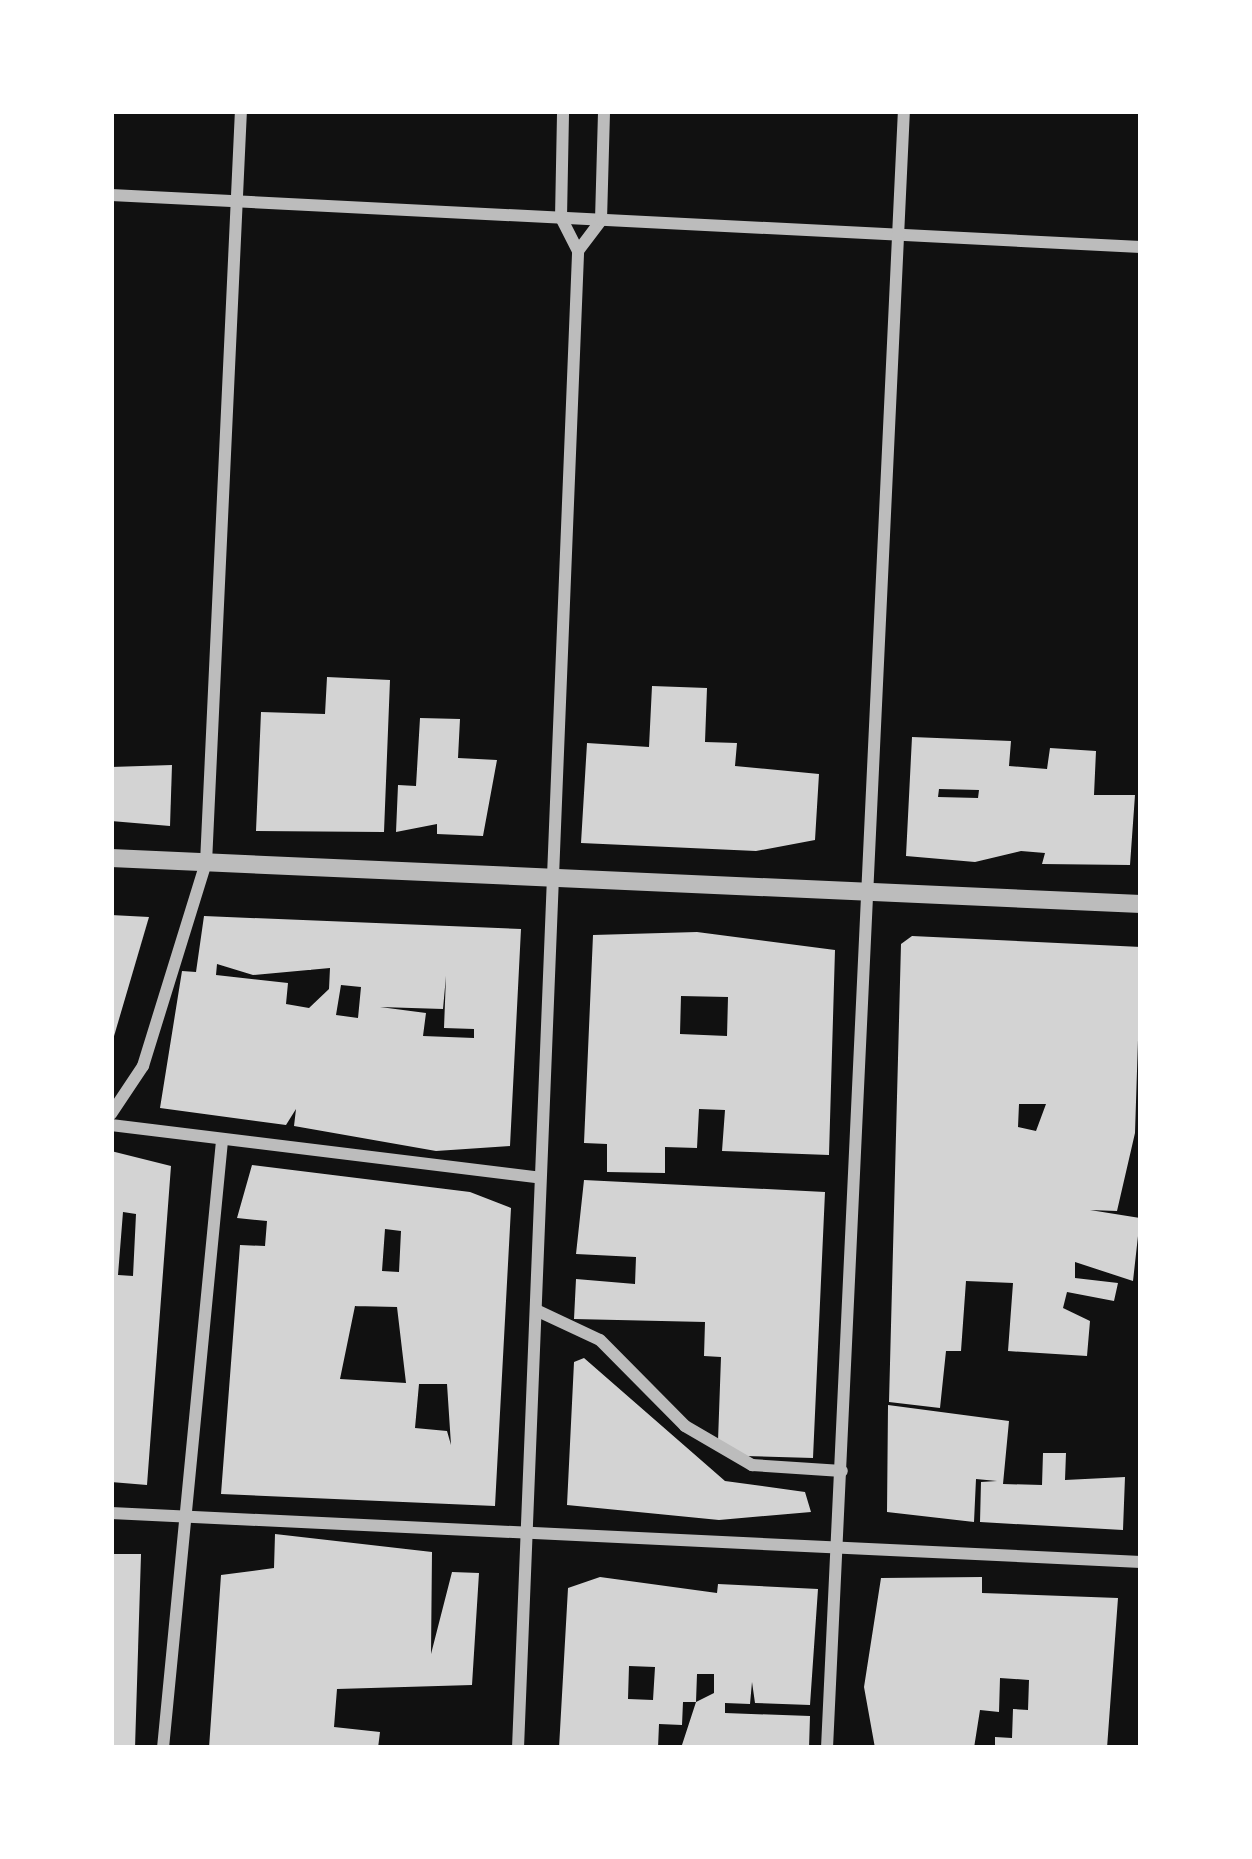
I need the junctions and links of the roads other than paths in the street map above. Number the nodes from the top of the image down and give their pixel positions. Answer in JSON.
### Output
{"nodes":[{"id":1,"x":241,"y":111,"type":"edge"},
{"id":2,"x":563,"y":111,"type":"edge"},
{"id":3,"x":604,"y":111,"type":"edge"},
{"id":4,"x":904,"y":111,"type":"edge"},
{"id":5,"x":111,"y":195,"type":"edge"},
{"id":6,"x":238,"y":201,"type":"junction"},
{"id":7,"x":561,"y":218,"type":"junction"},
{"id":8,"x":601,"y":220,"type":"junction"},
{"id":9,"x":898,"y":235,"type":"junction"},
{"id":10,"x":1141,"y":247,"type":"edge"},
{"id":11,"x":578,"y":251,"type":"junction"},
{"id":12,"x":111,"y":858,"type":"edge"},
{"id":13,"x":206,"y":862,"type":"junction"},
{"id":14,"x":553,"y":878,"type":"junction"},
{"id":15,"x":867,"y":891,"type":"junction"},
{"id":16,"x":1141,"y":904,"type":"edge"},
{"id":17,"x":111,"y":1114,"type":"edge"},
{"id":18,"x":111,"y":1125,"type":"edge"},
{"id":19,"x":222,"y":1141,"type":"junction"},
{"id":20,"x":540,"y":1178,"type":"junction"},
{"id":21,"x":538,"y":1311,"type":"junction"},
{"id":22,"x":842,"y":1472,"type":"junction"},
{"id":23,"x":111,"y":1513,"type":"edge"},
{"id":24,"x":177,"y":1516,"type":"junction"},
{"id":25,"x":526,"y":1534,"type":"junction"},
{"id":26,"x":836,"y":1548,"type":"junction"},
{"id":27,"x":1141,"y":1562,"type":"edge"},
{"id":28,"x":163,"y":1748,"type":"edge"},
{"id":29,"x":518,"y":1748,"type":"edge"},
{"id":30,"x":827,"y":1748,"type":"edge"}],
"edges":[{"from":1,"to":6,"type":"street"},
{"from":2,"to":7,"type":"street"},
{"from":3,"to":8,"type":"street"},
{"from":4,"to":9,"type":"street"},
{"from":5,"to":6,"type":"street"},
{"from":6,"to":7,"type":"street"},
{"from":6,"to":13,"type":"street"},
{"from":7,"to":8,"type":"street"},
{"from":7,"to":11,"type":"street"},
{"from":8,"to":9,"type":"street"},
{"from":8,"to":11,"type":"street"},
{"from":9,"to":10,"type":"street"},
{"from":9,"to":15,"type":"street"},
{"from":11,"to":14,"type":"street"},
{"from":12,"to":13,"type":"street"},
{"from":13,"to":14,"type":"street"},
{"from":13,"to":17,"type":"street"},
{"from":14,"to":15,"type":"street"},
{"from":14,"to":20,"type":"street"},
{"from":15,"to":16,"type":"street"},
{"from":15,"to":22,"type":"street"},
{"from":18,"to":19,"type":"street"},
{"from":19,"to":20,"type":"street"},
{"from":19,"to":24,"type":"street"},
{"from":20,"to":21,"type":"street"},
{"from":21,"to":22,"type":"street"},
{"from":21,"to":25,"type":"street"},
{"from":22,"to":26,"type":"street"},
{"from":23,"to":24,"type":"street"},
{"from":24,"to":25,"type":"street"},
{"from":24,"to":28,"type":"street"},
{"from":25,"to":26,"type":"street"},
{"from":25,"to":29,"type":"street"},
{"from":26,"to":27,"type":"street"},
{"from":26,"to":30,"type":"street"}]}
